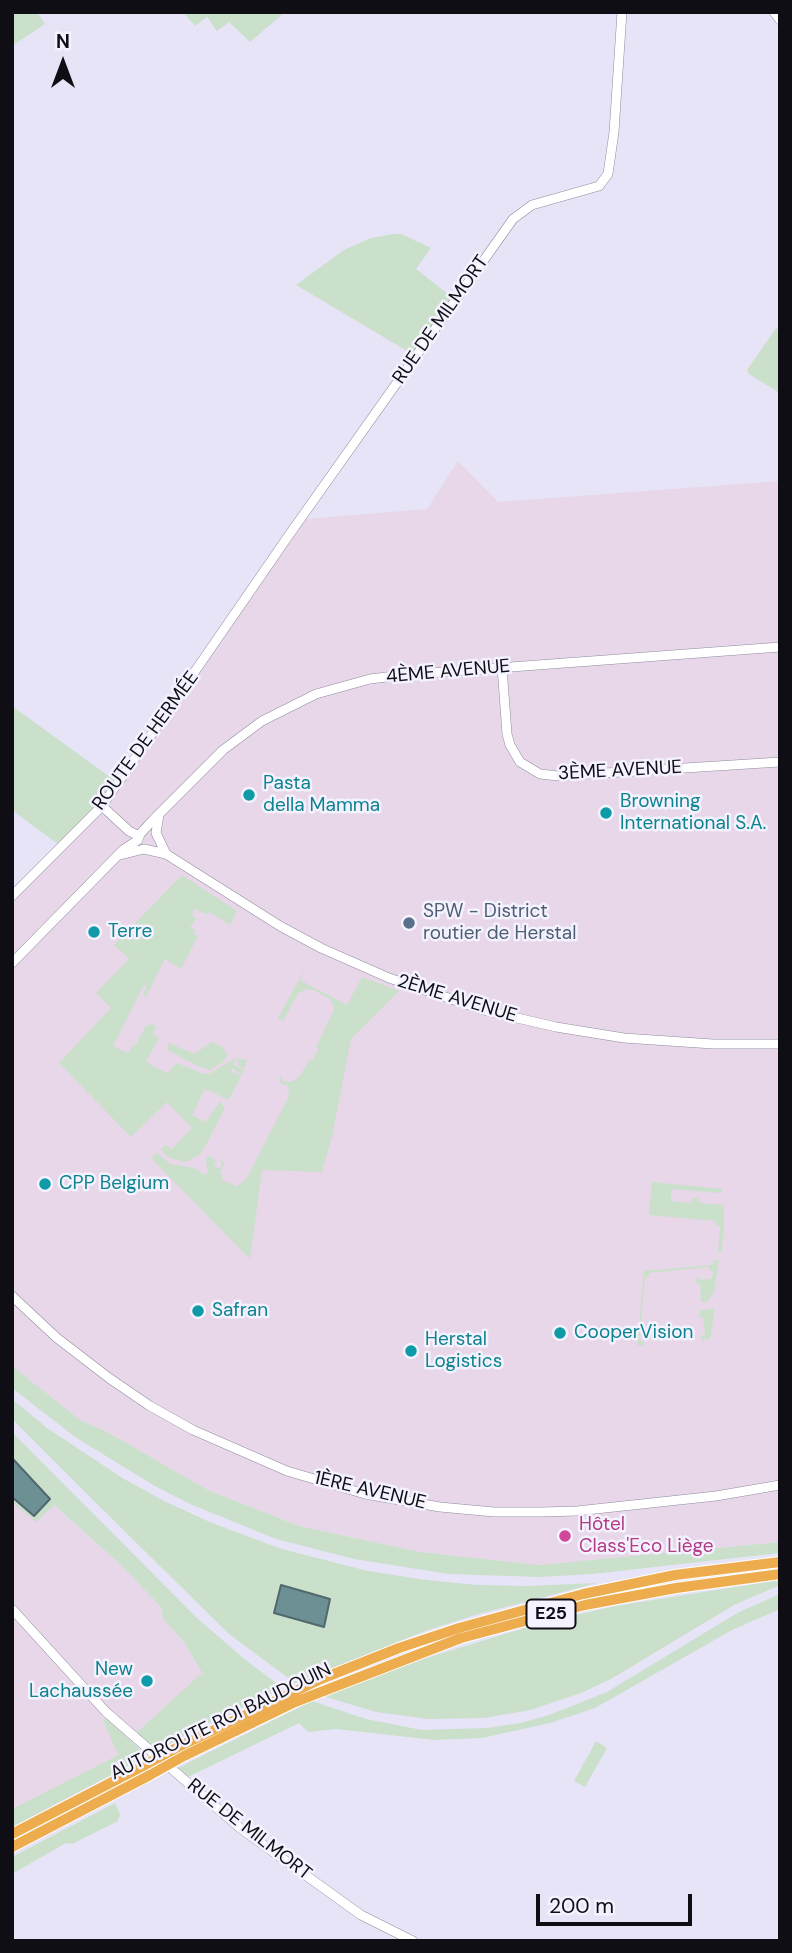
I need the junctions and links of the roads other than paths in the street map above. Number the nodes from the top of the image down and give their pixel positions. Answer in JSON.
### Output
{"nodes":[{"id":1,"x":622,"y":12,"type":"edge"},
{"id":2,"x":774,"y":12,"type":"edge"},
{"id":3,"x":780,"y":20,"type":"edge"},
{"id":4,"x":215,"y":643,"type":"joint"},
{"id":5,"x":780,"y":647,"type":"edge"},
{"id":6,"x":502,"y":667,"type":"junction"},
{"id":7,"x":780,"y":762,"type":"edge"},
{"id":8,"x":102,"y":806,"type":"junction"},
{"id":9,"x":160,"y":814,"type":"junction"},
{"id":10,"x":129,"y":831,"type":"junction"},
{"id":11,"x":140,"y":836,"type":"junction"},
{"id":12,"x":157,"y":837,"type":"junction"},
{"id":13,"x":128,"y":846,"type":"junction"},
{"id":14,"x":147,"y":849,"type":"junction"},
{"id":15,"x":166,"y":854,"type":"junction"},
{"id":16,"x":118,"y":856,"type":"junction"},
{"id":17,"x":12,"y":896,"type":"edge"},
{"id":18,"x":12,"y":963,"type":"edge"},
{"id":19,"x":780,"y":1044,"type":"edge"},
{"id":20,"x":12,"y":1296,"type":"edge"},
{"id":21,"x":780,"y":1485,"type":"edge"},
{"id":22,"x":780,"y":1562,"type":"edge"},
{"id":23,"x":780,"y":1574,"type":"edge"},
{"id":24,"x":12,"y":1609,"type":"edge"},
{"id":25,"x":181,"y":1752,"type":"junction"},
{"id":26,"x":146,"y":1770,"type":"junction"},
{"id":27,"x":12,"y":1834,"type":"edge"},
{"id":28,"x":12,"y":1847,"type":"edge"},
{"id":29,"x":413,"y":1941,"type":"edge"}],
"edges":[{"from":1,"to":4,"type":"street","name":"RUE DE MILMORT"},
{"from":2,"to":3,"type":"street"},
{"from":4,"to":8,"type":"street","name":"ROUTE DE HERMÉE"},
{"from":5,"to":6,"type":"street","name":"4ÈME AVENUE"},
{"from":6,"to":7,"type":"street","name":"3ÈME AVENUE"},
{"from":6,"to":9,"type":"street","name":"4ÈME AVENUE"},
{"from":8,"to":10,"type":"street"},
{"from":8,"to":17,"type":"street","name":"ROUTE DE HERMÉE"},
{"from":9,"to":11,"type":"street","name":"4ÈME AVENUE"},
{"from":9,"to":12,"type":"street"},
{"from":10,"to":11,"type":"street"},
{"from":10,"to":13,"type":"street"},
{"from":11,"to":12,"type":"street"},
{"from":11,"to":13,"type":"street","name":"4ÈME AVENUE"},
{"from":11,"to":14,"type":"street"},
{"from":12,"to":14,"type":"street"},
{"from":12,"to":15,"type":"street","name":"2ÈME AVENUE"},
{"from":13,"to":16,"type":"street","name":"4ÈME AVENUE"},
{"from":14,"to":15,"type":"street","name":"2ÈME AVENUE"},
{"from":14,"to":16,"type":"street"},
{"from":15,"to":19,"type":"street","name":"2ÈME AVENUE"},
{"from":16,"to":18,"type":"street","name":"4ÈME AVENUE"},
{"from":20,"to":21,"type":"street","name":"1ÈRE AVENUE"},
{"from":22,"to":25,"type":"highway","name":"AUTOROUTE ROI BAUDOUIN","number":"E25"},
{"from":23,"to":25,"type":"highway","name":"AUTOROUTE ROI BAUDOUIN","number":"E25"},
{"from":24,"to":29,"type":"street","name":"RUE DE MILMORT"},
{"from":25,"to":26,"type":"highway","name":"AUTOROUTE ROI BAUDOUIN","number":"E25","bridge":true},
{"from":26,"to":27,"type":"highway","name":"AUTOROUTE ROI BAUDOUIN","number":"E25"},
{"from":26,"to":28,"type":"highway","name":"AUTOROUTE ROI BAUDOUIN","number":"E25"}]}
